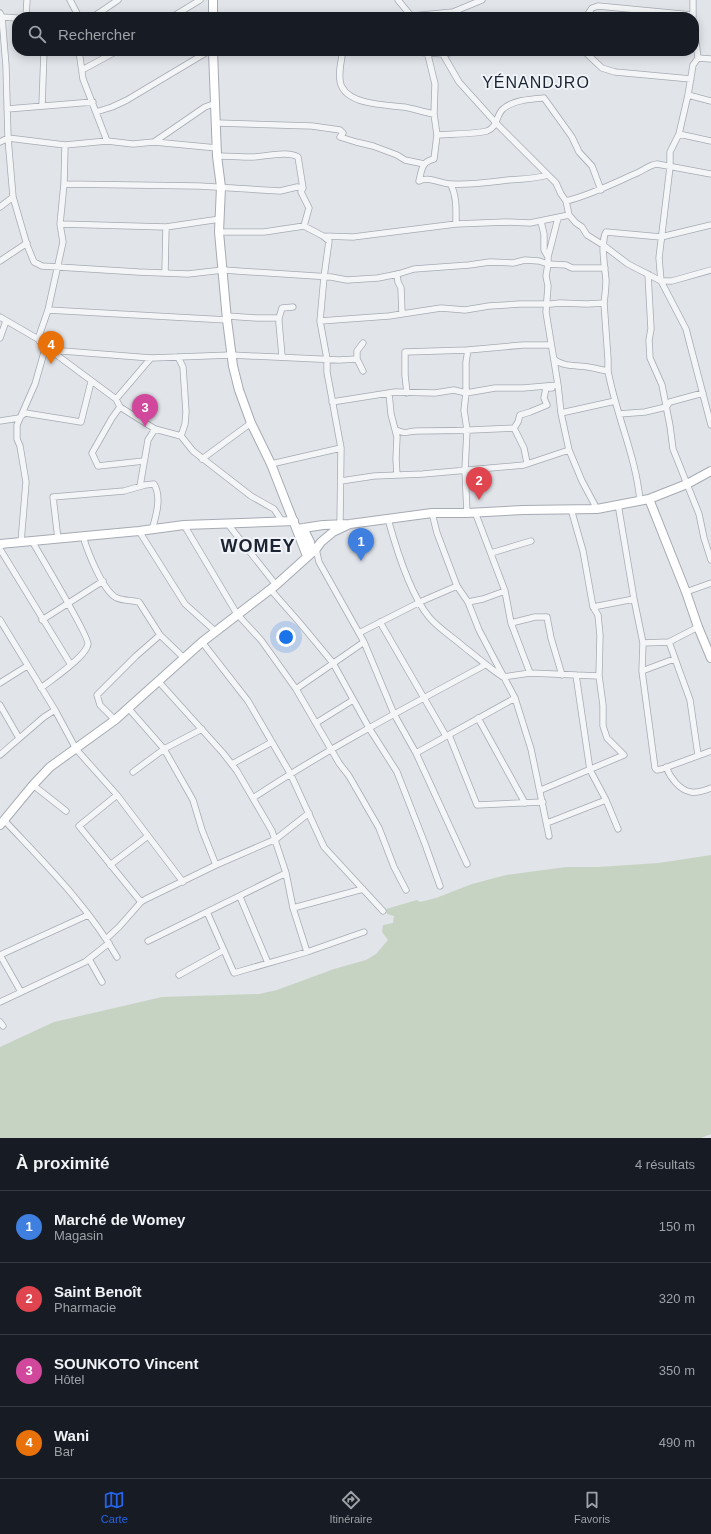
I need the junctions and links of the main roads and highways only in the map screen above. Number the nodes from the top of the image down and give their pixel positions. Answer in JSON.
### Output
{"nodes":[{"id":1,"x":213,"y":0,"type":"edge"},
{"id":2,"x":213,"y":12,"type":"edge"},
{"id":3,"x":214,"y":56,"type":"edge"},
{"id":4,"x":711,"y":471,"type":"edge"},
{"id":5,"x":649,"y":499,"type":"junction"},
{"id":6,"x":350,"y":524,"type":"junction"},
{"id":7,"x":298,"y":526,"type":"junction"},
{"id":8,"x":0,"y":544,"type":"edge"},
{"id":9,"x":312,"y":553,"type":"junction"},
{"id":10,"x":711,"y":658,"type":"edge"},
{"id":11,"x":2,"y":822,"type":"edge"}],
"edges":[{"from":1,"to":2,"type":"main road"},
{"from":3,"to":7,"type":"main road"},
{"from":4,"to":5,"type":"main road"},
{"from":5,"to":6,"type":"main road"},
{"from":5,"to":10,"type":"main road"},
{"from":6,"to":7,"type":"main road"},
{"from":6,"to":9,"type":"main road"},
{"from":7,"to":8,"type":"main road"},
{"from":7,"to":9,"type":"main road"},
{"from":9,"to":11,"type":"main road"}]}
